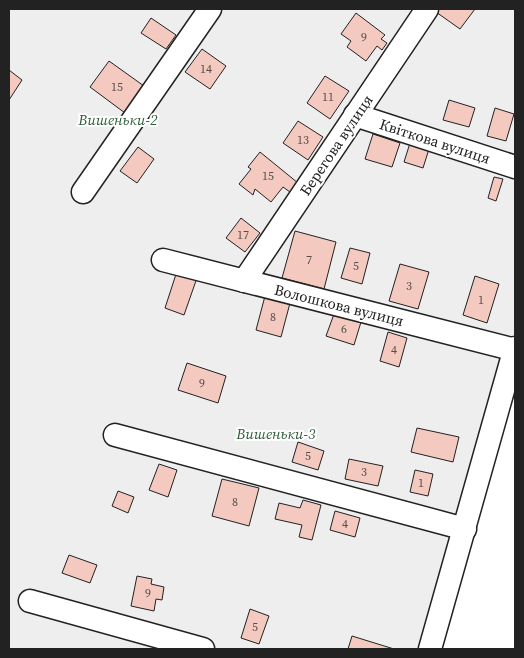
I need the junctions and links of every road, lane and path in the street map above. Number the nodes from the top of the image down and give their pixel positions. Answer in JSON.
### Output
{"nodes":[{"id":1,"x":210,"y":9,"type":"edge"},
{"id":2,"x":427,"y":9,"type":"edge"},
{"id":3,"x":355,"y":115,"type":"junction"},
{"id":4,"x":515,"y":167,"type":"edge"},
{"id":5,"x":83,"y":192,"type":"dead end"},
{"id":6,"x":163,"y":260,"type":"dead end"},
{"id":7,"x":244,"y":281,"type":"junction"},
{"id":8,"x":515,"y":349,"type":"edge"},
{"id":9,"x":115,"y":435,"type":"dead end"},
{"id":10,"x":465,"y":529,"type":"junction"},
{"id":11,"x":30,"y":601,"type":"dead end"},
{"id":12,"x":203,"y":649,"type":"edge"},
{"id":13,"x":430,"y":649,"type":"edge"}],
"edges":[{"from":1,"to":5,"type":"street"},
{"from":2,"to":3,"type":"street","name":"Берегова вулиця"},
{"from":3,"to":4,"type":"street","name":"Квіткова вулиця"},
{"from":3,"to":7,"type":"street","name":"Берегова вулиця"},
{"from":6,"to":7,"type":"street","name":"Волошкова вулиця"},
{"from":7,"to":8,"type":"street","name":"Волошкова вулиця"},
{"from":8,"to":10,"type":"street"},
{"from":9,"to":10,"type":"street"},
{"from":10,"to":13,"type":"street"},
{"from":11,"to":12,"type":"street"}]}
